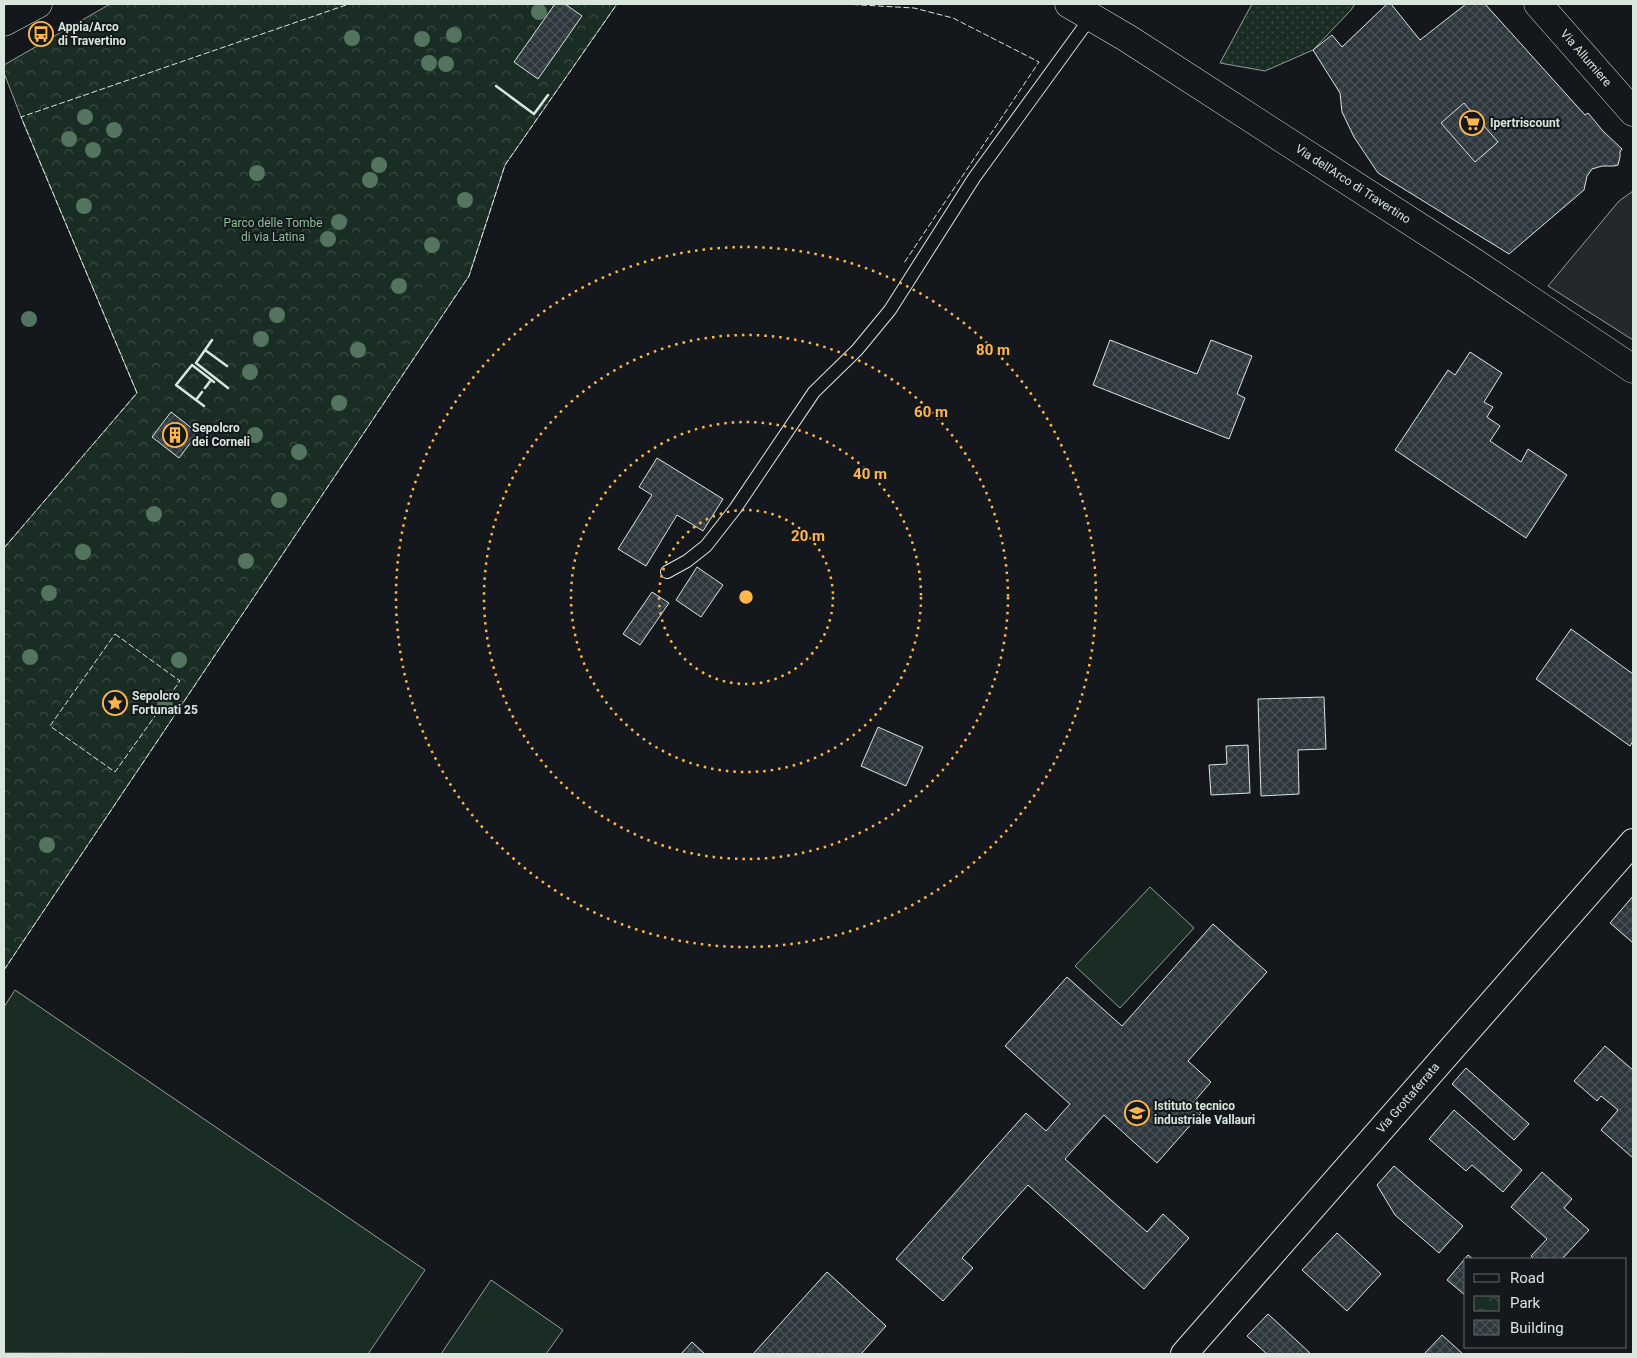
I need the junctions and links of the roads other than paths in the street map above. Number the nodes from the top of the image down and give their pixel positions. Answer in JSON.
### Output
{"nodes":[{"id":1,"x":38,"y":4,"type":"edge"},
{"id":2,"x":1538,"y":4,"type":"edge"},
{"id":3,"x":1075,"y":7,"type":"edge"},
{"id":4,"x":4,"y":22,"type":"edge"},
{"id":5,"x":1633,"y":112,"type":"edge"},
{"id":6,"x":1633,"y":369,"type":"edge"},
{"id":7,"x":667,"y":572,"type":"dead end"},
{"id":8,"x":1633,"y":842,"type":"edge"},
{"id":9,"x":1184,"y":1354,"type":"edge"}],
"edges":[{"from":1,"to":4,"type":"main road"},
{"from":2,"to":5,"type":"main road","name":"Via Allumiere"},
{"from":3,"to":6,"type":"main road","name":"Via dell'Arco di Travertino"},
{"from":3,"to":7,"type":"lane"},
{"from":8,"to":9,"type":"street","name":"Via Grottaferrata"}]}
